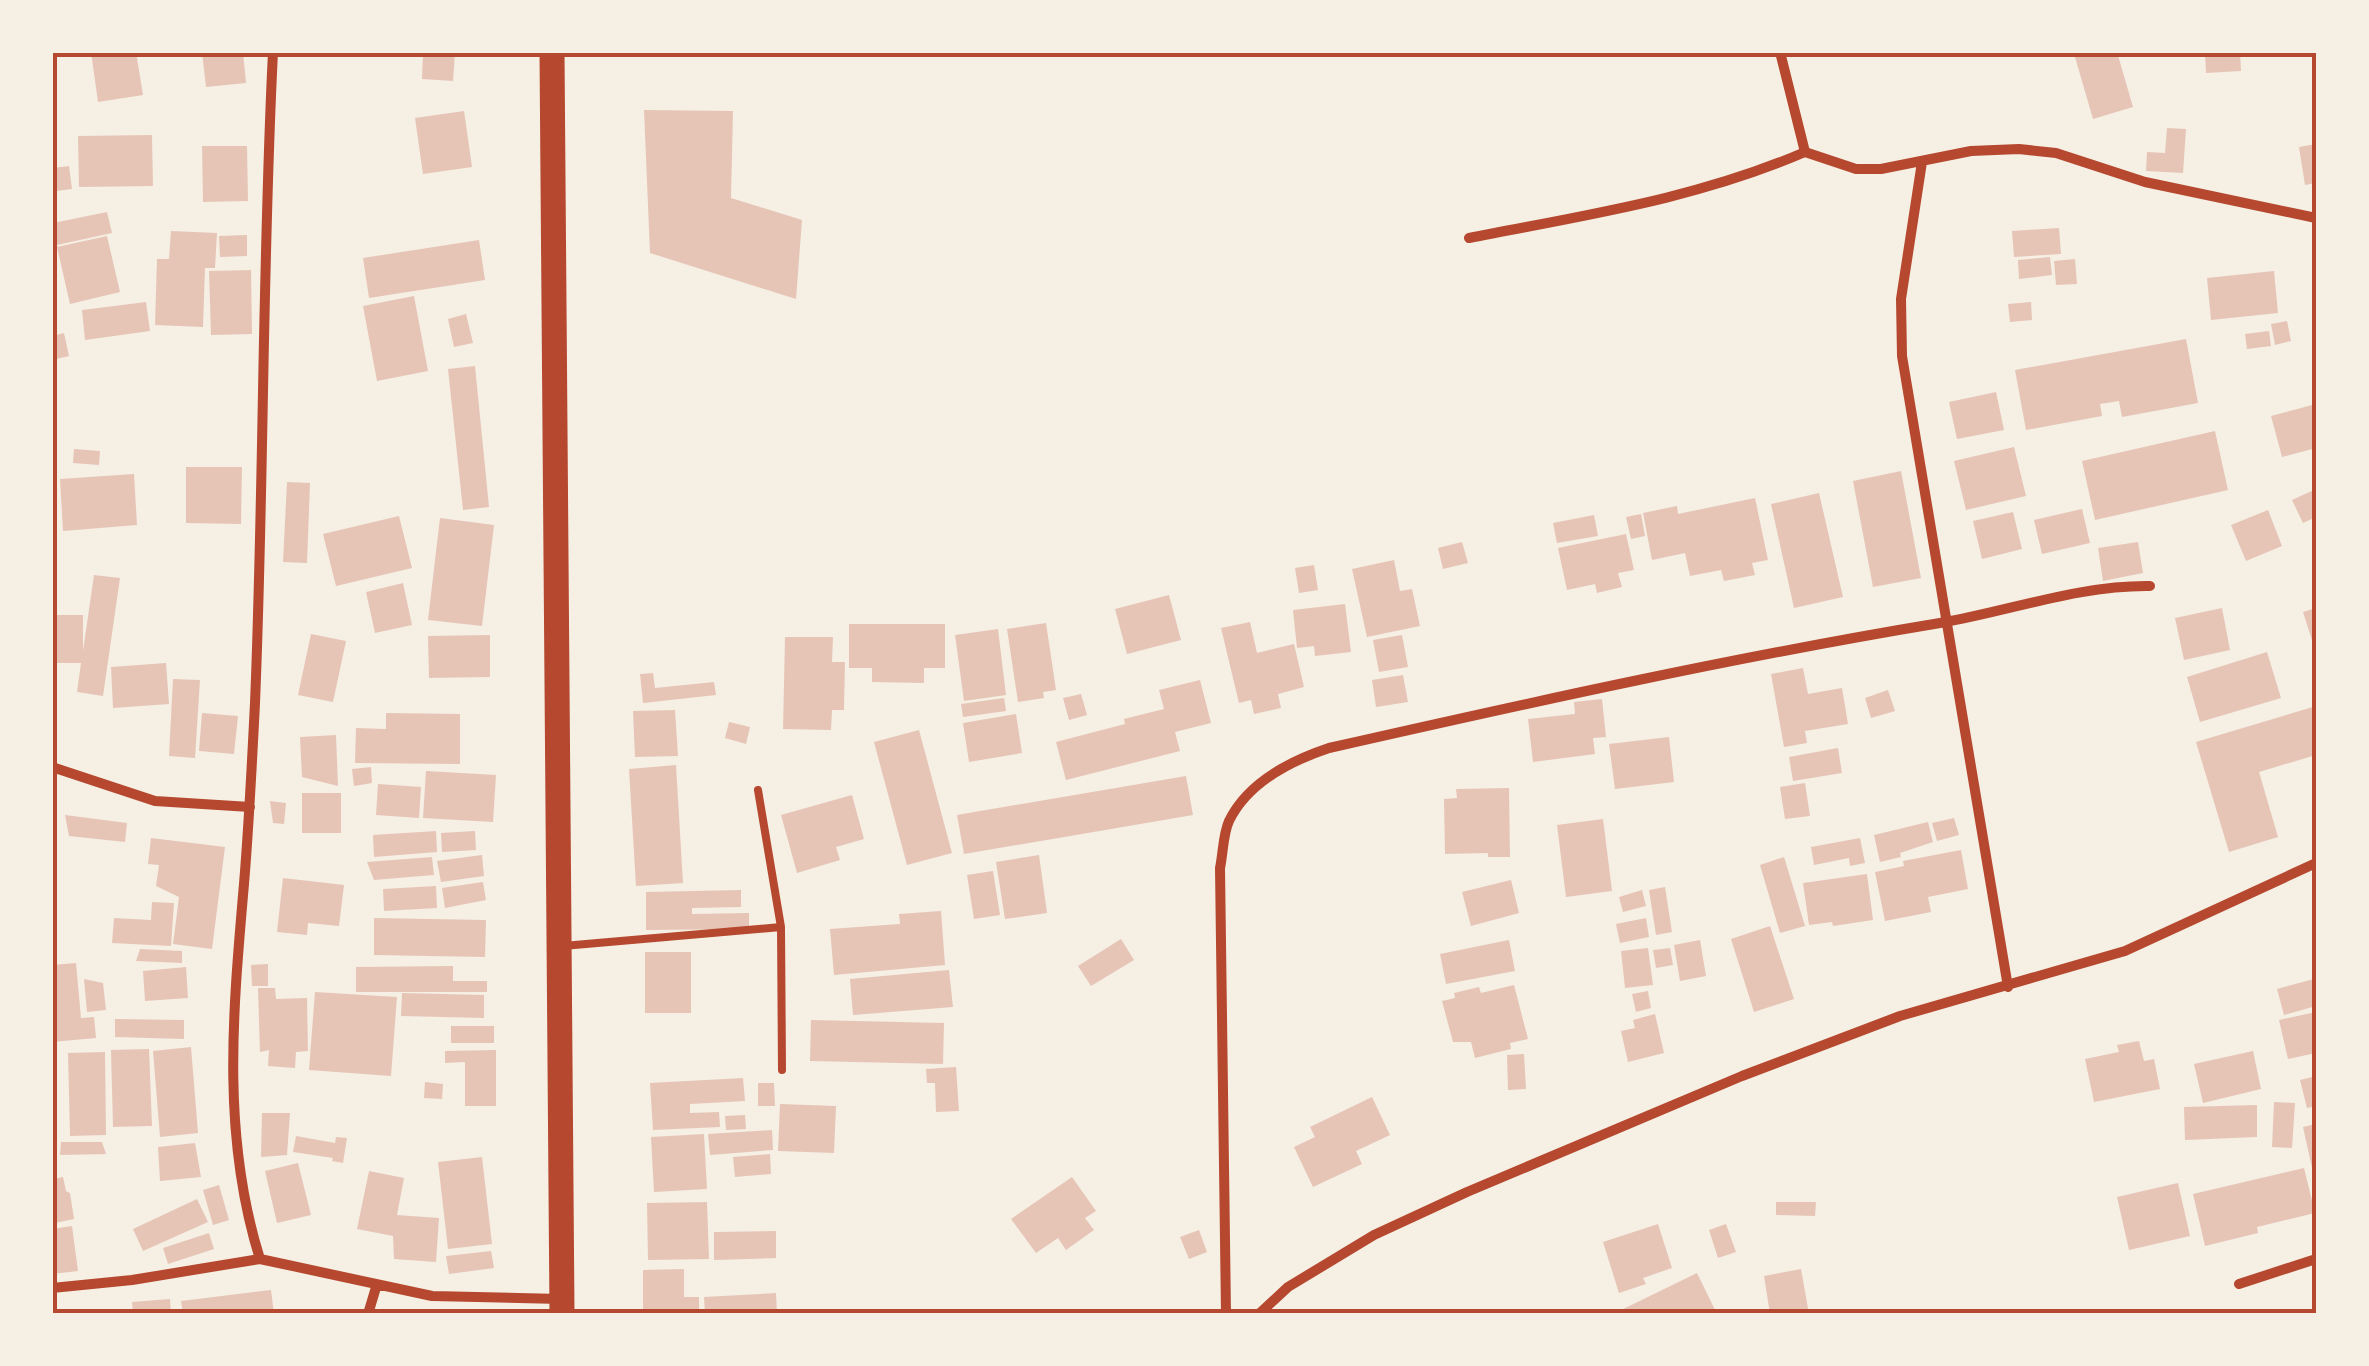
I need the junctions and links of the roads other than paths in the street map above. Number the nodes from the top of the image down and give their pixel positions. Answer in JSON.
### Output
{"nodes":[{"id":1,"x":273,"y":52,"type":"edge"},
{"id":2,"x":552,"y":52,"type":"edge"},
{"id":3,"x":1780,"y":52,"type":"edge"},
{"id":4,"x":1805,"y":152,"type":"junction"},
{"id":5,"x":1922,"y":162,"type":"junction"},
{"id":6,"x":2316,"y":218,"type":"edge"},
{"id":7,"x":1469,"y":238,"type":"dead end"},
{"id":8,"x":2150,"y":586,"type":"dead end"},
{"id":9,"x":1945,"y":622,"type":"junction"},
{"id":10,"x":52,"y":767,"type":"edge"},
{"id":11,"x":758,"y":790,"type":"dead end"},
{"id":12,"x":250,"y":807,"type":"junction"},
{"id":13,"x":2316,"y":864,"type":"edge"},
{"id":14,"x":781,"y":927,"type":"junction"},
{"id":15,"x":558,"y":946,"type":"junction"},
{"id":16,"x":2008,"y":987,"type":"junction"},
{"id":17,"x":782,"y":1070,"type":"dead end"},
{"id":18,"x":260,"y":1259,"type":"junction"},
{"id":19,"x":2316,"y":1259,"type":"edge"},
{"id":20,"x":377,"y":1284,"type":"junction"},
{"id":21,"x":2239,"y":1284,"type":"dead end"},
{"id":22,"x":52,"y":1288,"type":"edge"},
{"id":23,"x":562,"y":1306,"type":"edge"},
{"id":24,"x":368,"y":1314,"type":"edge"},
{"id":25,"x":1226,"y":1314,"type":"edge"},
{"id":26,"x":1259,"y":1314,"type":"edge"}],
"edges":[{"from":1,"to":12,"type":"street"},
{"from":2,"to":15,"type":"main road"},
{"from":3,"to":4,"type":"street"},
{"from":4,"to":5,"type":"street"},
{"from":4,"to":7,"type":"street"},
{"from":5,"to":6,"type":"street"},
{"from":5,"to":9,"type":"street"},
{"from":8,"to":9,"type":"street"},
{"from":9,"to":16,"type":"street"},
{"from":9,"to":25,"type":"street"},
{"from":10,"to":12,"type":"street"},
{"from":11,"to":14,"type":"lane"},
{"from":12,"to":18,"type":"street"},
{"from":13,"to":16,"type":"street"},
{"from":14,"to":15,"type":"lane"},
{"from":14,"to":17,"type":"lane"},
{"from":15,"to":23,"type":"main road"},
{"from":16,"to":26,"type":"street"},
{"from":18,"to":20,"type":"street"},
{"from":18,"to":22,"type":"street"},
{"from":19,"to":21,"type":"street"},
{"from":20,"to":23,"type":"street"},
{"from":20,"to":24,"type":"street"}]}
